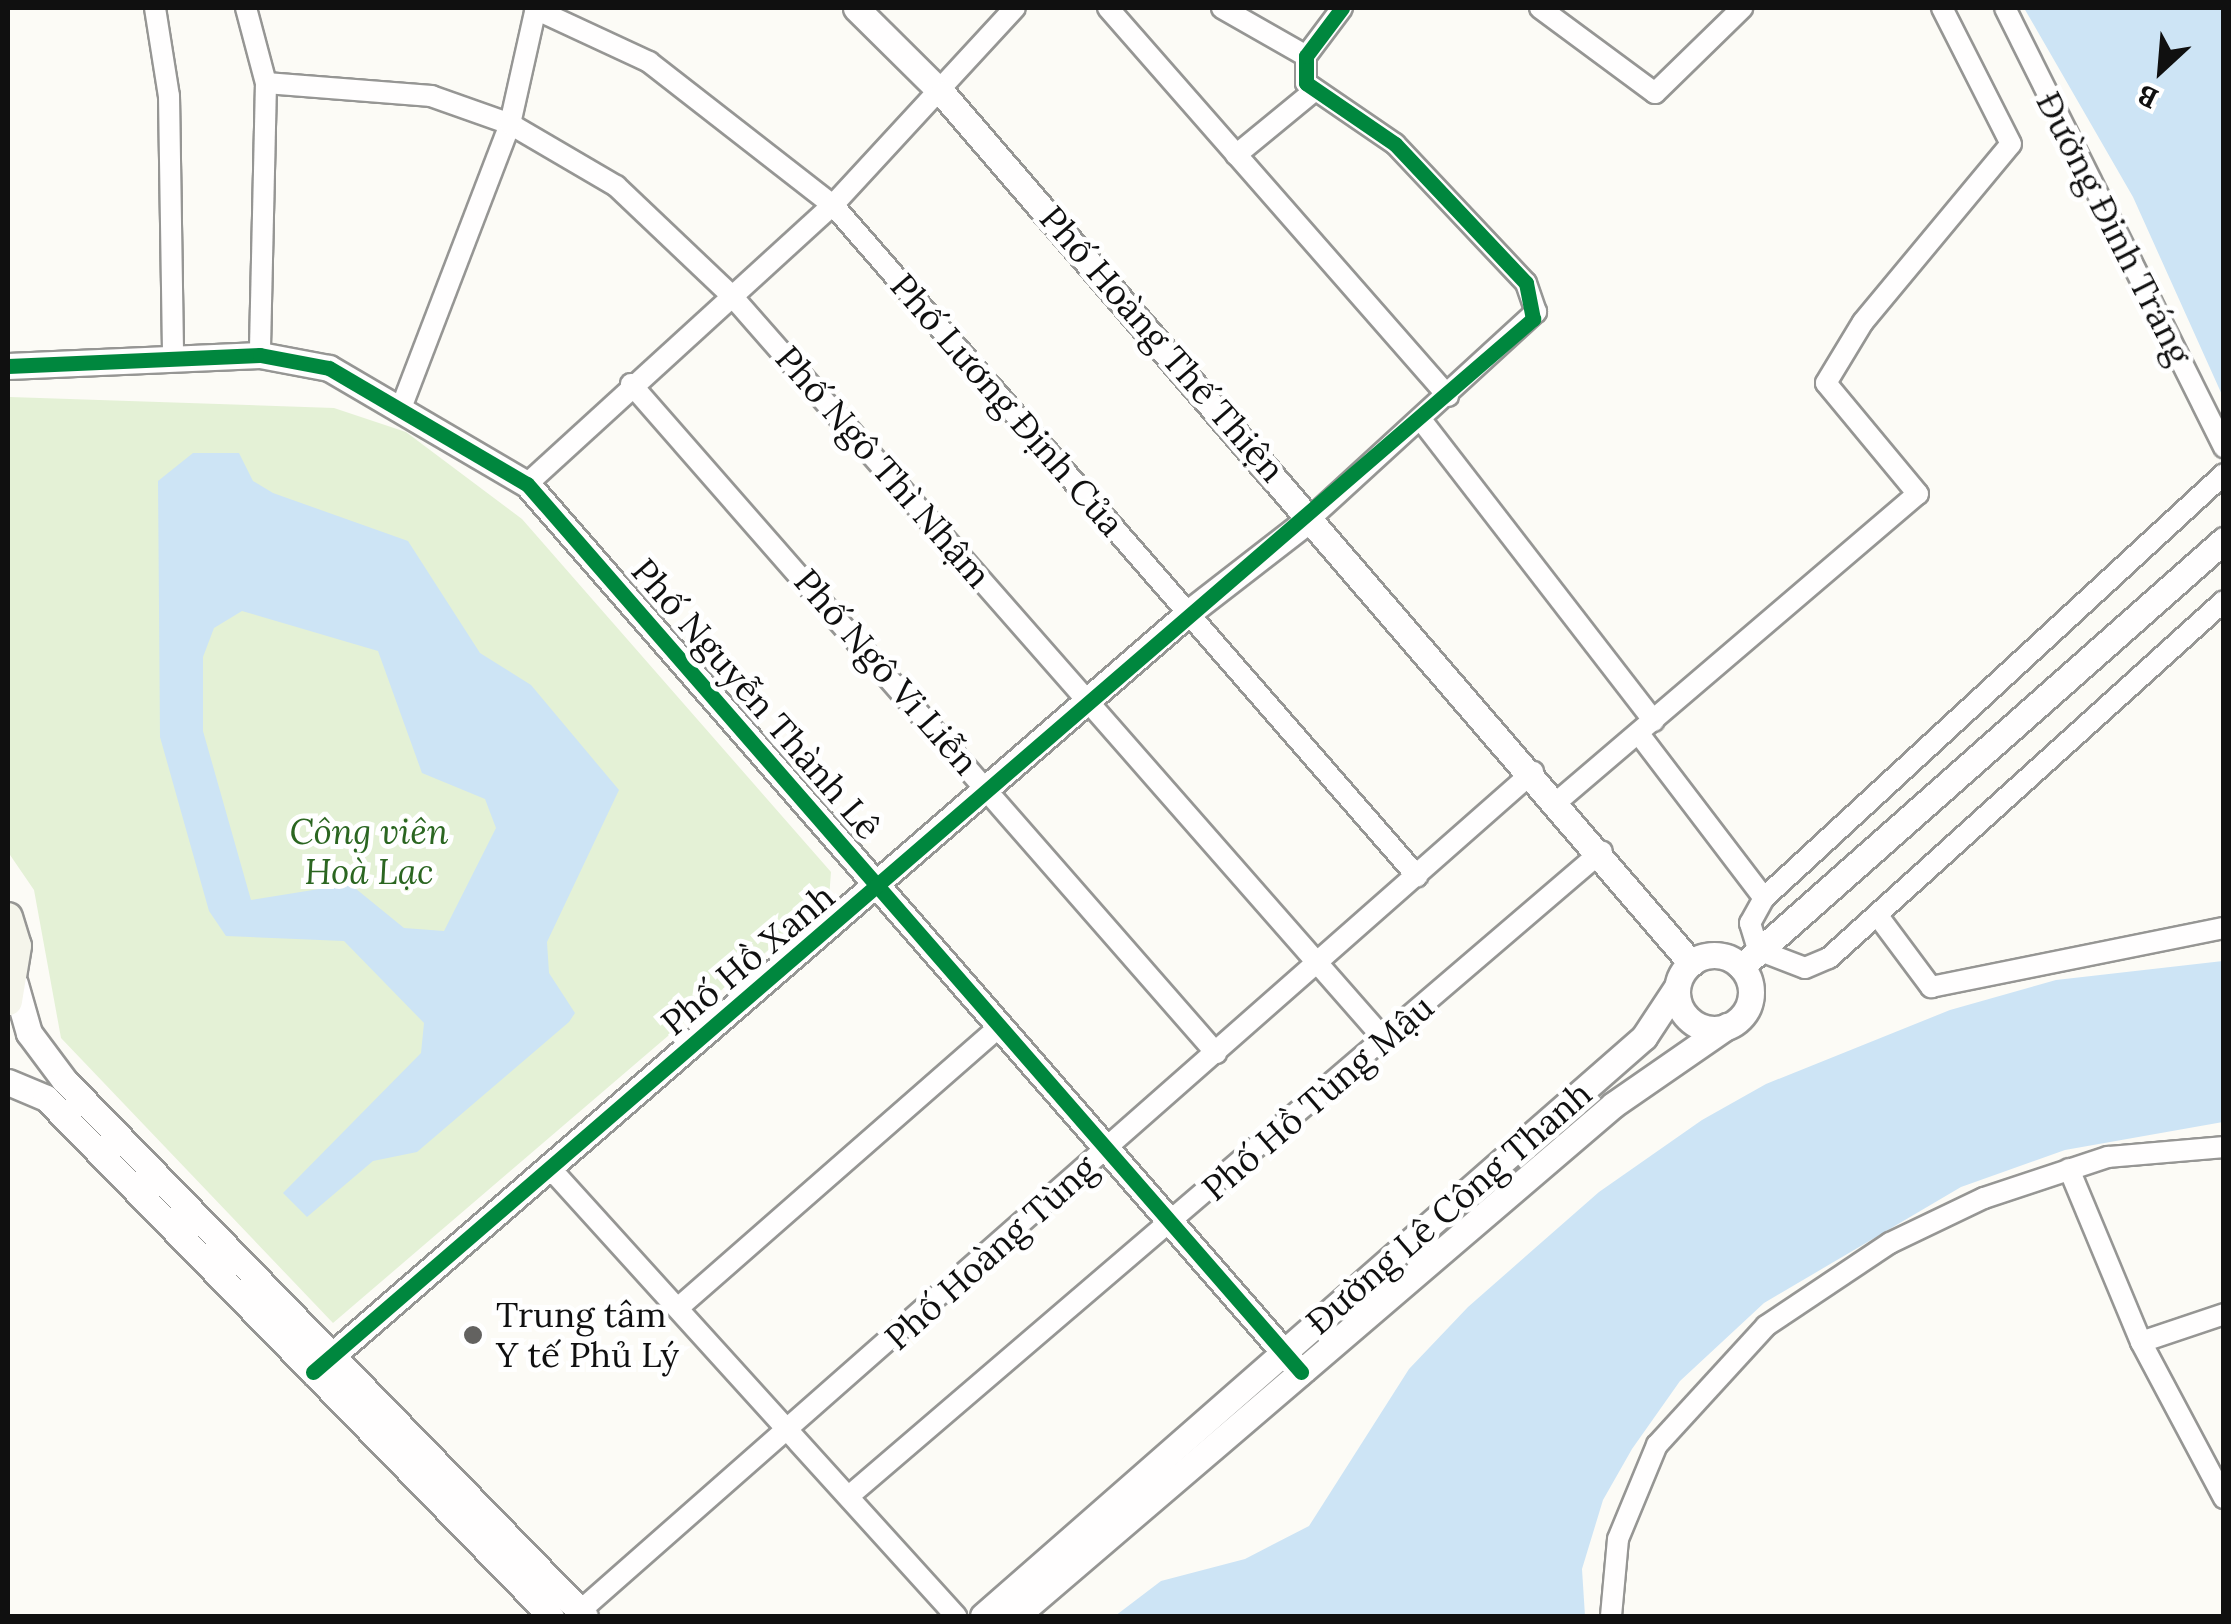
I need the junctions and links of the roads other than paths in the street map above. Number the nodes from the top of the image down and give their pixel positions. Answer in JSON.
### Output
{"nodes":[{"id":1,"x":156,"y":8,"type":"edge"},
{"id":2,"x":246,"y":8,"type":"edge"},
{"id":3,"x":536,"y":8,"type":"edge"},
{"id":4,"x":856,"y":8,"type":"edge"},
{"id":5,"x":1014,"y":8,"type":"edge"},
{"id":6,"x":1108,"y":8,"type":"edge"},
{"id":7,"x":1222,"y":8,"type":"edge"},
{"id":8,"x":1540,"y":8,"type":"edge"},
{"id":9,"x":1742,"y":8,"type":"edge"},
{"id":10,"x":1942,"y":8,"type":"edge"},
{"id":11,"x":2005,"y":8,"type":"edge"},
{"id":12,"x":1334,"y":10,"type":"edge"},
{"id":13,"x":1306,"y":56,"type":"junction"},
{"id":14,"x":266,"y":83,"type":"junction"},
{"id":15,"x":1314,"y":91,"type":"junction"},
{"id":16,"x":943,"y":94,"type":"junction"},
{"id":17,"x":510,"y":124,"type":"junction"},
{"id":18,"x":1236,"y":155,"type":"junction"},
{"id":19,"x":833,"y":205,"type":"junction"},
{"id":20,"x":732,"y":296,"type":"junction"},
{"id":21,"x":260,"y":355,"type":"junction"},
{"id":22,"x":173,"y":358,"type":"junction"},
{"id":23,"x":8,"y":366,"type":"edge"},
{"id":24,"x":631,"y":384,"type":"junction"},
{"id":25,"x":1448,"y":396,"type":"junction"},
{"id":26,"x":402,"y":408,"type":"junction"},
{"id":27,"x":1422,"y":420,"type":"junction"},
{"id":28,"x":2224,"y":448,"type":"edge"},
{"id":29,"x":2224,"y":474,"type":"edge"},
{"id":30,"x":526,"y":484,"type":"junction"},
{"id":31,"x":1312,"y":517,"type":"junction"},
{"id":32,"x":2224,"y":540,"type":"edge"},
{"id":33,"x":2224,"y":601,"type":"edge"},
{"id":34,"x":1187,"y":614,"type":"junction"},
{"id":35,"x":1088,"y":701,"type":"junction"},
{"id":36,"x":1646,"y":727,"type":"junction"},
{"id":37,"x":1533,"y":772,"type":"junction"},
{"id":38,"x":990,"y":789,"type":"junction"},
{"id":39,"x":1558,"y":801,"type":"junction"},
{"id":40,"x":1602,"y":851,"type":"junction"},
{"id":41,"x":1417,"y":876,"type":"junction"},
{"id":42,"x":881,"y":886,"type":"junction"},
{"id":43,"x":1764,"y":898,"type":"junction"},
{"id":44,"x":8,"y":916,"type":"edge"},
{"id":45,"x":1878,"y":916,"type":"junction"},
{"id":46,"x":2224,"y":928,"type":"edge"},
{"id":47,"x":1750,"y":959,"type":"junction"},
{"id":48,"x":1691,"y":963,"type":"junction"},
{"id":49,"x":1316,"y":966,"type":"junction"},
{"id":50,"x":1677,"y":987,"type":"junction"},
{"id":51,"x":11,"y":992,"type":"edge"},
{"id":52,"x":1728,"y":1026,"type":"junction"},
{"id":53,"x":996,"y":1029,"type":"junction"},
{"id":54,"x":1384,"y":1039,"type":"junction"},
{"id":55,"x":1216,"y":1053,"type":"junction"},
{"id":56,"x":8,"y":1082,"type":"edge"},
{"id":57,"x":2224,"y":1147,"type":"edge"},
{"id":58,"x":1107,"y":1150,"type":"junction"},
{"id":59,"x":550,"y":1168,"type":"junction"},
{"id":60,"x":2070,"y":1170,"type":"junction"},
{"id":61,"x":1172,"y":1227,"type":"junction"},
{"id":62,"x":678,"y":1308,"type":"junction"},
{"id":63,"x":2224,"y":1314,"type":"edge"},
{"id":64,"x":2141,"y":1342,"type":"junction"},
{"id":65,"x":1293,"y":1362,"type":"junction"},
{"id":66,"x":322,"y":1363,"type":"junction"},
{"id":67,"x":794,"y":1428,"type":"junction"},
{"id":68,"x":848,"y":1496,"type":"junction"},
{"id":69,"x":2224,"y":1498,"type":"edge"},
{"id":70,"x":580,"y":1615,"type":"edge"},
{"id":71,"x":551,"y":1616,"type":"edge"},
{"id":72,"x":956,"y":1616,"type":"edge"},
{"id":73,"x":983,"y":1616,"type":"edge"},
{"id":74,"x":1016,"y":1616,"type":"edge"},
{"id":75,"x":1612,"y":1616,"type":"edge"}],
"edges":[{"from":1,"to":22,"type":"street"},
{"from":2,"to":14,"type":"street"},
{"from":3,"to":17,"type":"street"},
{"from":3,"to":19,"type":"street","name":"Phố Lương Định Của"},
{"from":4,"to":16,"type":"street","name":"Phố Hoàng Thế Thiện"},
{"from":5,"to":16,"type":"street"},
{"from":6,"to":18,"type":"street"},
{"from":7,"to":13,"type":"street"},
{"from":8,"to":9,"type":"street"},
{"from":10,"to":36,"type":"street"},
{"from":11,"to":28,"type":"street","name":"Đường Đinh Tráng"},
{"from":12,"to":13,"type":"street"},
{"from":13,"to":15,"type":"street"},
{"from":14,"to":17,"type":"street","name":"Phố Ngô Thì Nhậm"},
{"from":14,"to":21,"type":"street"},
{"from":15,"to":18,"type":"street"},
{"from":15,"to":25,"type":"street","name":"Phố Hồ Xanh"},
{"from":16,"to":19,"type":"street"},
{"from":16,"to":31,"type":"street","name":"Phố Hoàng Thế Thiện"},
{"from":17,"to":20,"type":"street","name":"Phố Ngô Thì Nhậm"},
{"from":17,"to":26,"type":"street"},
{"from":18,"to":25,"type":"street"},
{"from":19,"to":20,"type":"street"},
{"from":19,"to":34,"type":"street","name":"Phố Lương Định Của"},
{"from":20,"to":24,"type":"street"},
{"from":20,"to":35,"type":"street","name":"Phố Ngô Thì Nhậm"},
{"from":21,"to":22,"type":"street","name":"Phố Nguyễn Thành Lê"},
{"from":21,"to":26,"type":"street","name":"Phố Nguyễn Thành Lê"},
{"from":22,"to":23,"type":"street","name":"Phố Nguyễn Thành Lê"},
{"from":24,"to":30,"type":"street"},
{"from":24,"to":38,"type":"street","name":"Phố Ngô Vi Liễn"},
{"from":25,"to":27,"type":"street","name":"Phố Hồ Xanh"},
{"from":26,"to":30,"type":"street","name":"Phố Nguyễn Thành Lê"},
{"from":27,"to":31,"type":"street","name":"Phố Hồ Xanh"},
{"from":27,"to":36,"type":"street"},
{"from":29,"to":43,"type":"street"},
{"from":30,"to":42,"type":"street","name":"Phố Nguyễn Thành Lê"},
{"from":31,"to":34,"type":"street","name":"Phố Hồ Xanh"},
{"from":31,"to":37,"type":"street","name":"Phố Hoàng Thế Thiện"},
{"from":32,"to":47,"type":"street"},
{"from":33,"to":45,"type":"street"},
{"from":34,"to":35,"type":"street","name":"Phố Hồ Xanh"},
{"from":34,"to":41,"type":"street","name":"Phố Lương Định Của"},
{"from":35,"to":38,"type":"street","name":"Phố Hồ Xanh"},
{"from":35,"to":49,"type":"street","name":"Phố Ngô Thì Nhậm"},
{"from":36,"to":39,"type":"street"},
{"from":36,"to":43,"type":"street"},
{"from":37,"to":39,"type":"street","name":"Phố Hoàng Thế Thiện"},
{"from":37,"to":41,"type":"street","name":"Phố Hoàng Tùng"},
{"from":38,"to":42,"type":"street","name":"Phố Hồ Xanh"},
{"from":38,"to":55,"type":"street","name":"Phố Ngô Vi Liễn"},
{"from":39,"to":40,"type":"street","name":"Phố Hoàng Thế Thiện"},
{"from":40,"to":48,"type":"street","name":"Phố Hoàng Thế Thiện"},
{"from":40,"to":54,"type":"street","name":"Phố Hồ Tùng Mậu"},
{"from":41,"to":49,"type":"street","name":"Phố Hoàng Tùng"},
{"from":42,"to":53,"type":"street","name":"Phố Nguyễn Thành Lê"},
{"from":42,"to":59,"type":"street","name":"Phố Hồ Xanh"},
{"from":43,"to":47,"type":"street"},
{"from":44,"to":51,"type":"main road"},
{"from":45,"to":46,"type":"street"},
{"from":45,"to":47,"type":"street"},
{"from":47,"to":48,"type":"street"},
{"from":47,"to":52,"type":"street"},
{"from":48,"to":50,"type":"street"},
{"from":49,"to":54,"type":"street","name":"Phố Ngô Thì Nhậm"},
{"from":49,"to":55,"type":"street","name":"Phố Hoàng Tùng"},
{"from":50,"to":52,"type":"street"},
{"from":50,"to":65,"type":"street","name":"Đường Lê Công Thanh"},
{"from":51,"to":66,"type":"street"},
{"from":52,"to":65,"type":"street","name":"Đường Lê Công Thanh"},
{"from":53,"to":58,"type":"street","name":"Phố Nguyễn Thành Lê"},
{"from":53,"to":62,"type":"street"},
{"from":54,"to":61,"type":"street","name":"Phố Hồ Tùng Mậu"},
{"from":55,"to":58,"type":"street","name":"Phố Hoàng Tùng"},
{"from":56,"to":66,"type":"street"},
{"from":57,"to":60,"type":"street"},
{"from":58,"to":61,"type":"street","name":"Phố Nguyễn Thành Lê"},
{"from":58,"to":67,"type":"street","name":"Phố Hoàng Tùng"},
{"from":59,"to":62,"type":"street"},
{"from":59,"to":66,"type":"street","name":"Phố Hồ Xanh"},
{"from":60,"to":64,"type":"street"},
{"from":60,"to":75,"type":"street"},
{"from":61,"to":65,"type":"street","name":"Phố Nguyễn Thành Lê"},
{"from":61,"to":68,"type":"street","name":"Phố Hồ Tùng Mậu"},
{"from":62,"to":67,"type":"street"},
{"from":63,"to":64,"type":"street"},
{"from":64,"to":69,"type":"street"},
{"from":65,"to":73,"type":"street","name":"Đường Lê Công Thanh"},
{"from":65,"to":74,"type":"street","name":"Đường Lê Công Thanh"},
{"from":66,"to":70,"type":"street"},
{"from":66,"to":71,"type":"street"},
{"from":67,"to":68,"type":"street"},
{"from":67,"to":70,"type":"street","name":"Phố Hoàng Tùng"},
{"from":68,"to":72,"type":"street"}]}
